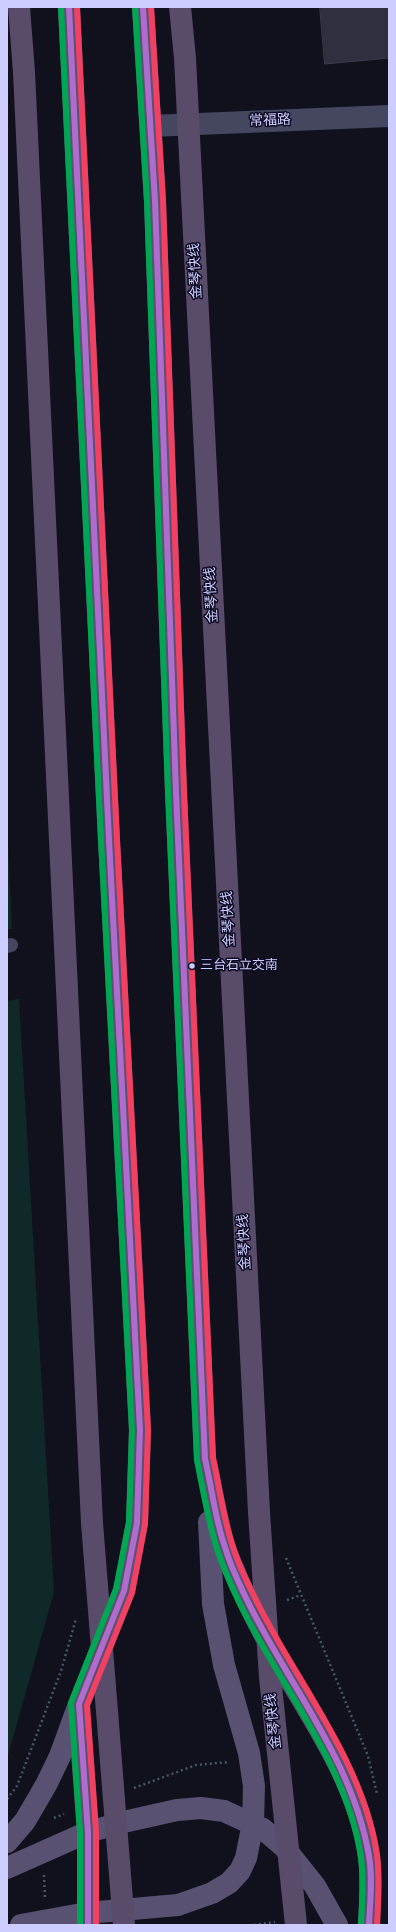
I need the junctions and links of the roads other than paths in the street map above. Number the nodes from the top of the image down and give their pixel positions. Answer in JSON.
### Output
{"nodes":[{"id":1,"x":19,"y":7,"type":"edge"},
{"id":2,"x":69,"y":7,"type":"edge"},
{"id":3,"x":143,"y":7,"type":"edge"},
{"id":4,"x":180,"y":7,"type":"edge"},
{"id":5,"x":389,"y":116,"type":"edge"},
{"id":6,"x":151,"y":126,"type":"junction"},
{"id":7,"x":206,"y":1459,"type":"junction"},
{"id":8,"x":79,"y":1704,"type":"junction"},
{"id":9,"x":253,"y":1824,"type":"junction"},
{"id":10,"x":88,"y":1832,"type":"junction"},
{"id":11,"x":7,"y":1842,"type":"edge"},
{"id":12,"x":7,"y":1868,"type":"edge"},
{"id":13,"x":88,"y":1919,"type":"edge"},
{"id":14,"x":21,"y":1925,"type":"edge"},
{"id":15,"x":124,"y":1925,"type":"edge"},
{"id":16,"x":296,"y":1925,"type":"edge"},
{"id":17,"x":337,"y":1925,"type":"edge"},
{"id":18,"x":369,"y":1925,"type":"edge"}],
"edges":[{"from":1,"to":15,"type":"highway","bridge":true},
{"from":2,"to":8,"type":"main road"},
{"from":3,"to":6,"type":"main road"},
{"from":4,"to":16,"type":"highway","name":"金琴快线","bridge":true},
{"from":5,"to":6,"type":"street","name":"常福路"},
{"from":6,"to":7,"type":"main road"},
{"from":7,"to":9,"type":"main road"},
{"from":7,"to":18,"type":"main road"},
{"from":8,"to":10,"type":"main road"},
{"from":8,"to":11,"type":"main road"},
{"from":9,"to":10,"type":"main road"},
{"from":9,"to":13,"type":"main road"},
{"from":9,"to":17,"type":"main road"},
{"from":10,"to":12,"type":"main road"},
{"from":10,"to":13,"type":"main road"},
{"from":13,"to":14,"type":"main road"}]}
